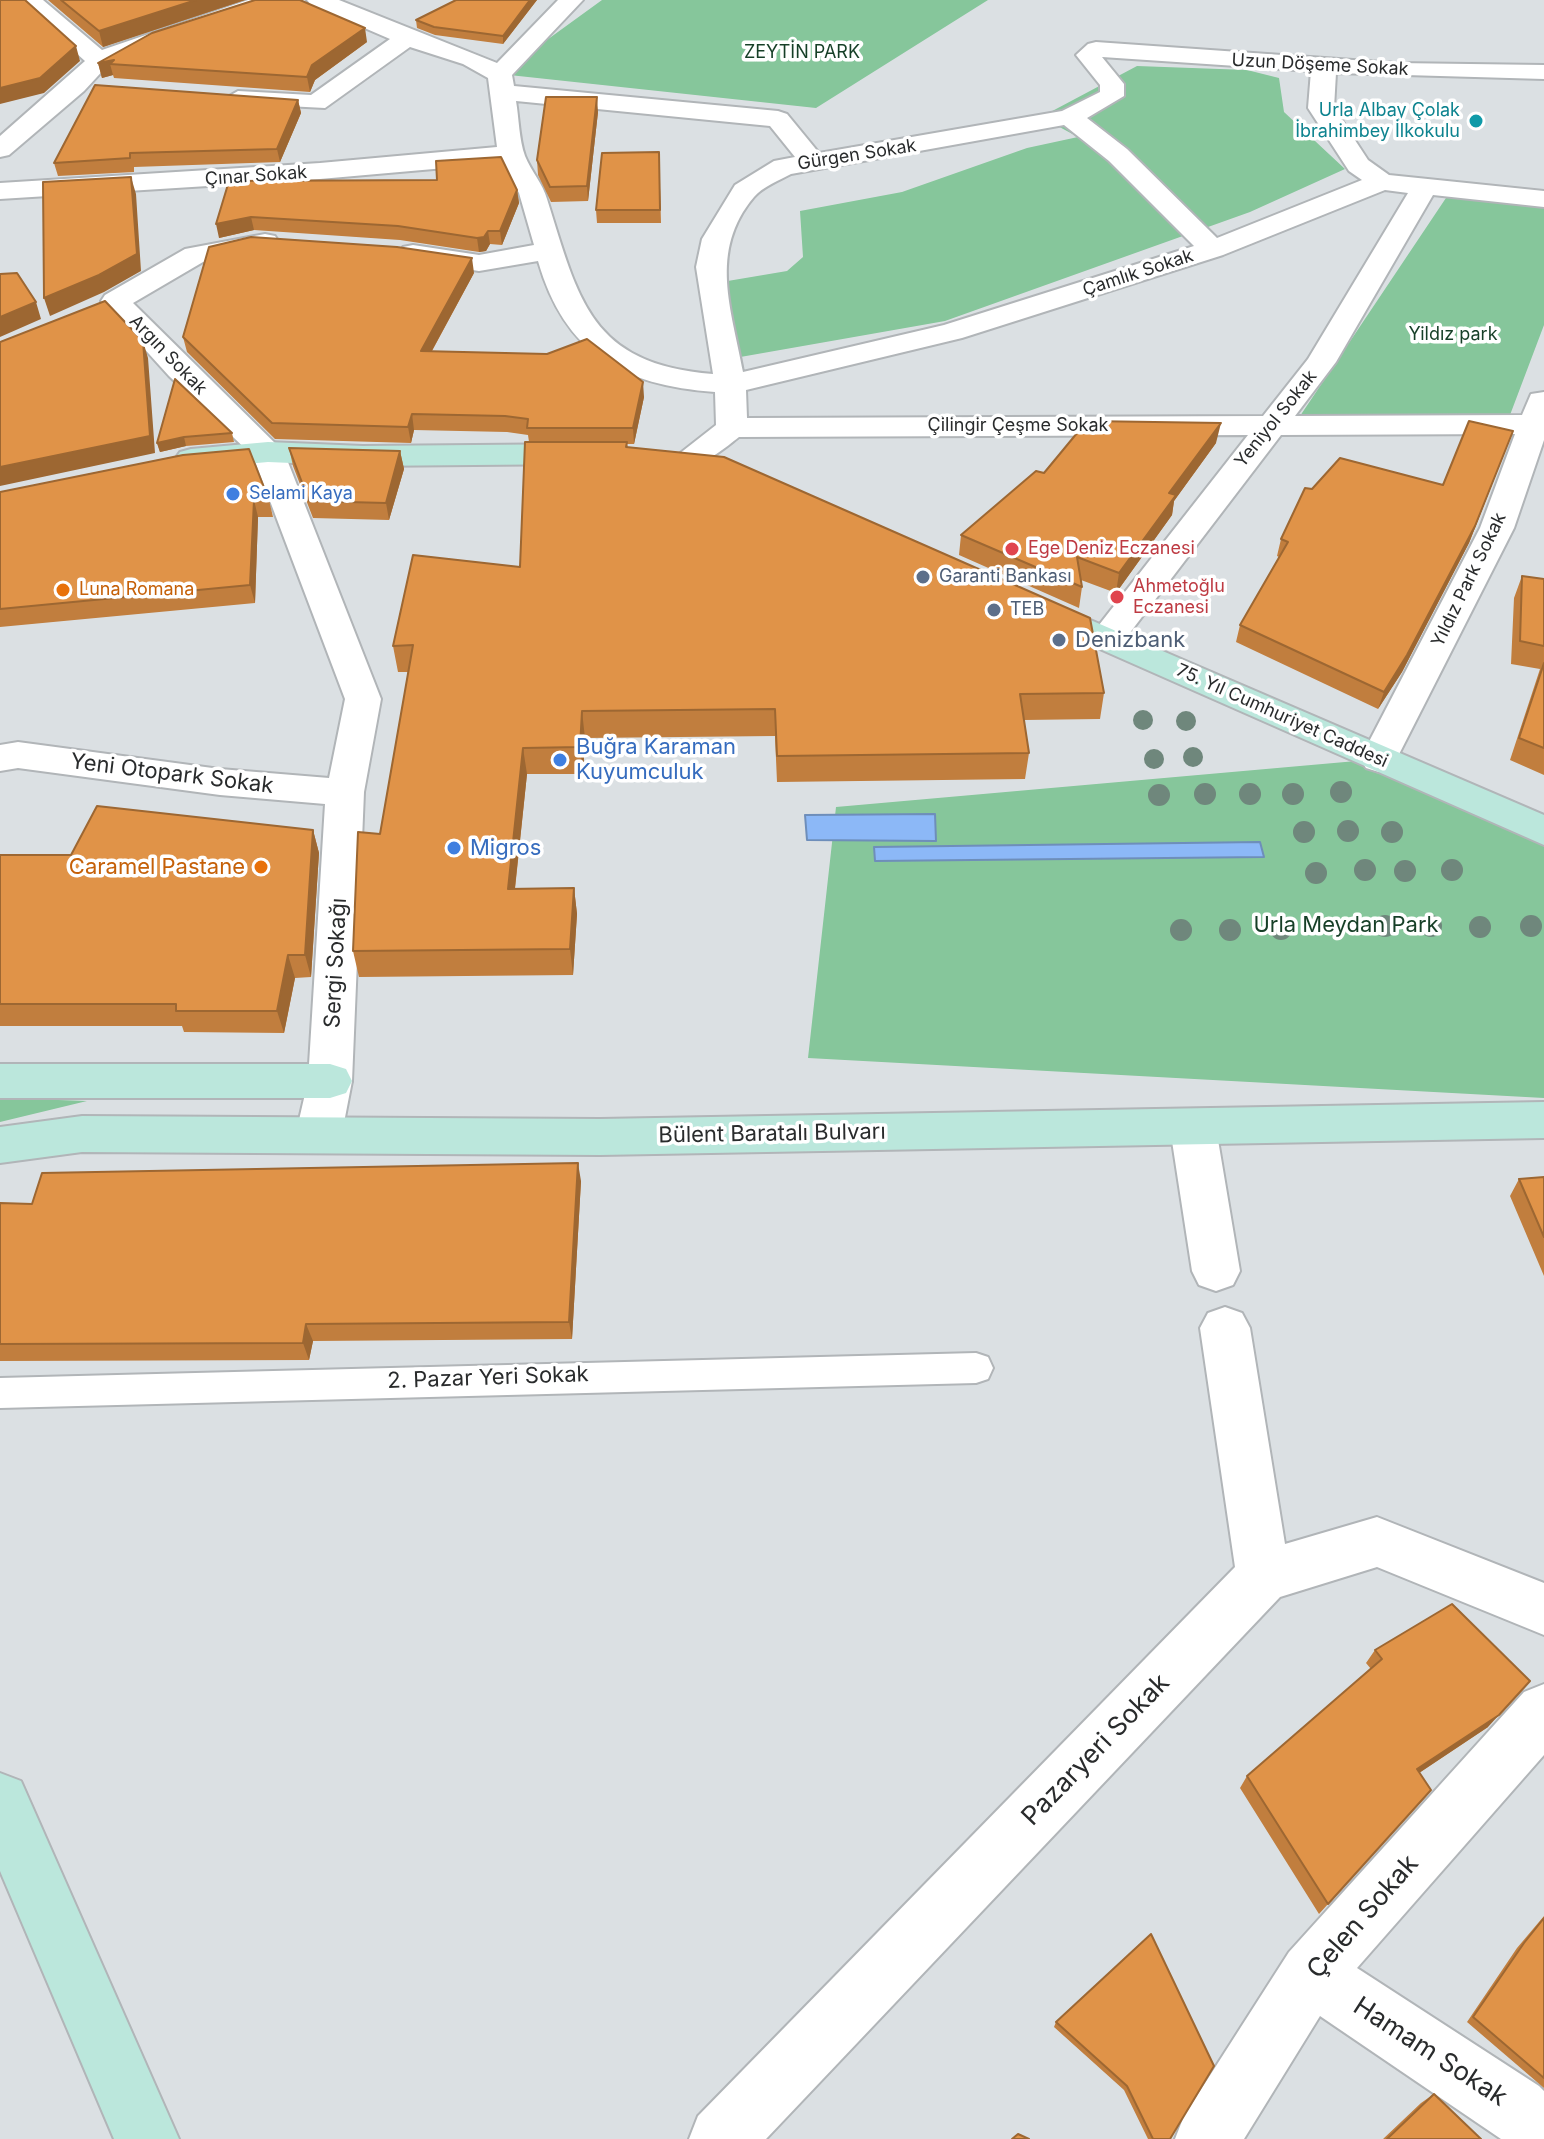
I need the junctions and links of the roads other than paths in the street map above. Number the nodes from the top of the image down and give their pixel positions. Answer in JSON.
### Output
{"nodes":[{"id":1,"x":29,"y":0,"type":"edge"},
{"id":2,"x":273,"y":0,"type":"edge"},
{"id":3,"x":319,"y":0,"type":"edge"},
{"id":4,"x":571,"y":0,"type":"edge"},
{"id":5,"x":407,"y":38,"type":"junction"},
{"id":6,"x":1096,"y":49,"type":"joint"},
{"id":7,"x":99,"y":60,"type":"junction"},
{"id":8,"x":1324,"y":66,"type":"junction"},
{"id":9,"x":1544,"y":72,"type":"edge"},
{"id":10,"x":501,"y":83,"type":"junction"},
{"id":11,"x":75,"y":86,"type":"junction"},
{"id":12,"x":105,"y":88,"type":"edge"},
{"id":13,"x":210,"y":96,"type":"edge"},
{"id":14,"x":316,"y":103,"type":"junction"},
{"id":15,"x":1069,"y":117,"type":"junction"},
{"id":16,"x":0,"y":149,"type":"edge"},
{"id":17,"x":511,"y":154,"type":"junction"},
{"id":18,"x":811,"y":160,"type":"junction"},
{"id":19,"x":320,"y":171,"type":"junction"},
{"id":20,"x":1382,"y":182,"type":"junction"},
{"id":21,"x":1425,"y":187,"type":"junction"},
{"id":22,"x":0,"y":191,"type":"edge"},
{"id":23,"x":1544,"y":199,"type":"edge"},
{"id":24,"x":293,"y":244,"type":"edge"},
{"id":25,"x":1213,"y":249,"type":"junction"},
{"id":26,"x":387,"y":250,"type":"edge"},
{"id":27,"x":549,"y":251,"type":"junction"},
{"id":28,"x":115,"y":301,"type":"junction"},
{"id":29,"x":84,"y":314,"type":"edge"},
{"id":30,"x":730,"y":384,"type":"junction"},
{"id":31,"x":1540,"y":414,"type":"edge"},
{"id":32,"x":1271,"y":425,"type":"junction"},
{"id":33,"x":732,"y":428,"type":"junction"},
{"id":34,"x":268,"y":452,"type":"junction"},
{"id":35,"x":620,"y":454,"type":"edge"},
{"id":36,"x":694,"y":459,"type":"edge"},
{"id":37,"x":156,"y":466,"type":"edge"},
{"id":38,"x":1007,"y":595,"type":"edge"},
{"id":39,"x":1106,"y":639,"type":"junction"},
{"id":40,"x":0,"y":758,"type":"edge"},
{"id":41,"x":1379,"y":759,"type":"junction"},
{"id":42,"x":345,"y":792,"type":"junction"},
{"id":43,"x":1544,"y":831,"type":"edge"},
{"id":44,"x":0,"y":1081,"type":"edge"},
{"id":45,"x":330,"y":1081,"type":"junction"},
{"id":46,"x":1544,"y":1120,"type":"edge"},
{"id":47,"x":1193,"y":1128,"type":"junction"},
{"id":48,"x":319,"y":1133,"type":"junction"},
{"id":49,"x":0,"y":1145,"type":"edge"},
{"id":50,"x":1216,"y":1271,"type":"dead end"},
{"id":51,"x":1225,"y":1328,"type":"dead end"},
{"id":52,"x":976,"y":1368,"type":"dead end"},
{"id":53,"x":0,"y":1393,"type":"edge"},
{"id":54,"x":1263,"y":1576,"type":"junction"},
{"id":55,"x":1544,"y":1609,"type":"edge"},
{"id":56,"x":1544,"y":1712,"type":"edge"},
{"id":57,"x":0,"y":1802,"type":"edge"},
{"id":58,"x":1311,"y":1974,"type":"junction"},
{"id":59,"x":1544,"y":2135,"type":"edge"},
{"id":60,"x":147,"y":2139,"type":"edge"},
{"id":61,"x":721,"y":2139,"type":"edge"},
{"id":62,"x":1207,"y":2139,"type":"edge"}],
"edges":[{"from":1,"to":7,"type":"street"},
{"from":2,"to":7,"type":"street"},
{"from":3,"to":5,"type":"street"},
{"from":4,"to":10,"type":"street"},
{"from":5,"to":10,"type":"street"},
{"from":5,"to":14,"type":"street"},
{"from":6,"to":8,"type":"street","name":"Uzun Döşeme Sokak"},
{"from":6,"to":15,"type":"street","name":"Gürgen Sokak"},
{"from":7,"to":11,"type":"street"},
{"from":8,"to":9,"type":"street","name":"Uzun Döşeme Sokak"},
{"from":8,"to":20,"type":"street"},
{"from":10,"to":17,"type":"street"},
{"from":10,"to":18,"type":"street"},
{"from":11,"to":12,"type":"street"},
{"from":11,"to":16,"type":"street"},
{"from":13,"to":14,"type":"street"},
{"from":14,"to":19,"type":"street"},
{"from":15,"to":18,"type":"street","name":"Gürgen Sokak"},
{"from":15,"to":25,"type":"street"},
{"from":17,"to":19,"type":"street","name":"Çınar Sokak"},
{"from":17,"to":27,"type":"street","name":"Çamlık Sokak"},
{"from":18,"to":30,"type":"street","name":"Gürgen Sokak"},
{"from":19,"to":22,"type":"street","name":"Çınar Sokak"},
{"from":20,"to":21,"type":"street","name":"Çamlık Sokak"},
{"from":20,"to":25,"type":"street","name":"Çamlık Sokak"},
{"from":21,"to":23,"type":"street","name":"Çamlık Sokak"},
{"from":21,"to":32,"type":"street","name":"Yeniyol Sokak"},
{"from":24,"to":28,"type":"street","name":"Argın Sokak"},
{"from":25,"to":30,"type":"street","name":"Çamlık Sokak"},
{"from":26,"to":27,"type":"street"},
{"from":27,"to":30,"type":"street","name":"Çamlık Sokak"},
{"from":28,"to":29,"type":"street"},
{"from":28,"to":34,"type":"street","name":"Argın Sokak"},
{"from":30,"to":33,"type":"street","name":"Gürgen Sokak"},
{"from":31,"to":32,"type":"street","name":"Çilingir Çeşme Sokak"},
{"from":31,"to":41,"type":"street","name":"Yıldız Park Sokak"},
{"from":32,"to":33,"type":"street","name":"Çilingir Çeşme Sokak"},
{"from":32,"to":39,"type":"street","name":"Yeniyol Sokak"},
{"from":33,"to":36,"type":"street"},
{"from":34,"to":35,"type":"street"},
{"from":34,"to":37,"type":"street"},
{"from":34,"to":42,"type":"street","name":"Sergi Sokağı"},
{"from":38,"to":39,"type":"street","name":"75. Yıl Cumhuriyet Caddesi"},
{"from":39,"to":41,"type":"street","name":"75. Yıl Cumhuriyet Caddesi"},
{"from":40,"to":42,"type":"street","name":"Yeni Otopark Sokak"},
{"from":41,"to":43,"type":"street","name":"75. Yıl Cumhuriyet Caddesi"},
{"from":42,"to":45,"type":"street","name":"Sergi Sokağı"},
{"from":44,"to":45,"type":"street"},
{"from":45,"to":48,"type":"street","name":"Sergi Sokağı"},
{"from":46,"to":47,"type":"street","name":"Bülent Baratalı Bulvarı"},
{"from":47,"to":48,"type":"street","name":"Bülent Baratalı Bulvarı"},
{"from":47,"to":50,"type":"street"},
{"from":48,"to":49,"type":"street","name":"Bülent Baratalı Bulvarı"},
{"from":51,"to":54,"type":"street"},
{"from":52,"to":53,"type":"lane","name":"2. Pazar Yeri Sokak"},
{"from":54,"to":55,"type":"street","name":"Pazaryeri Sokak"},
{"from":54,"to":61,"type":"street","name":"Pazaryeri Sokak"},
{"from":56,"to":58,"type":"street","name":"Çelen Sokak"},
{"from":57,"to":60,"type":"street"},
{"from":58,"to":59,"type":"street","name":"Hamam Sokak"},
{"from":58,"to":62,"type":"street","name":"Çelen Sokak"}]}
